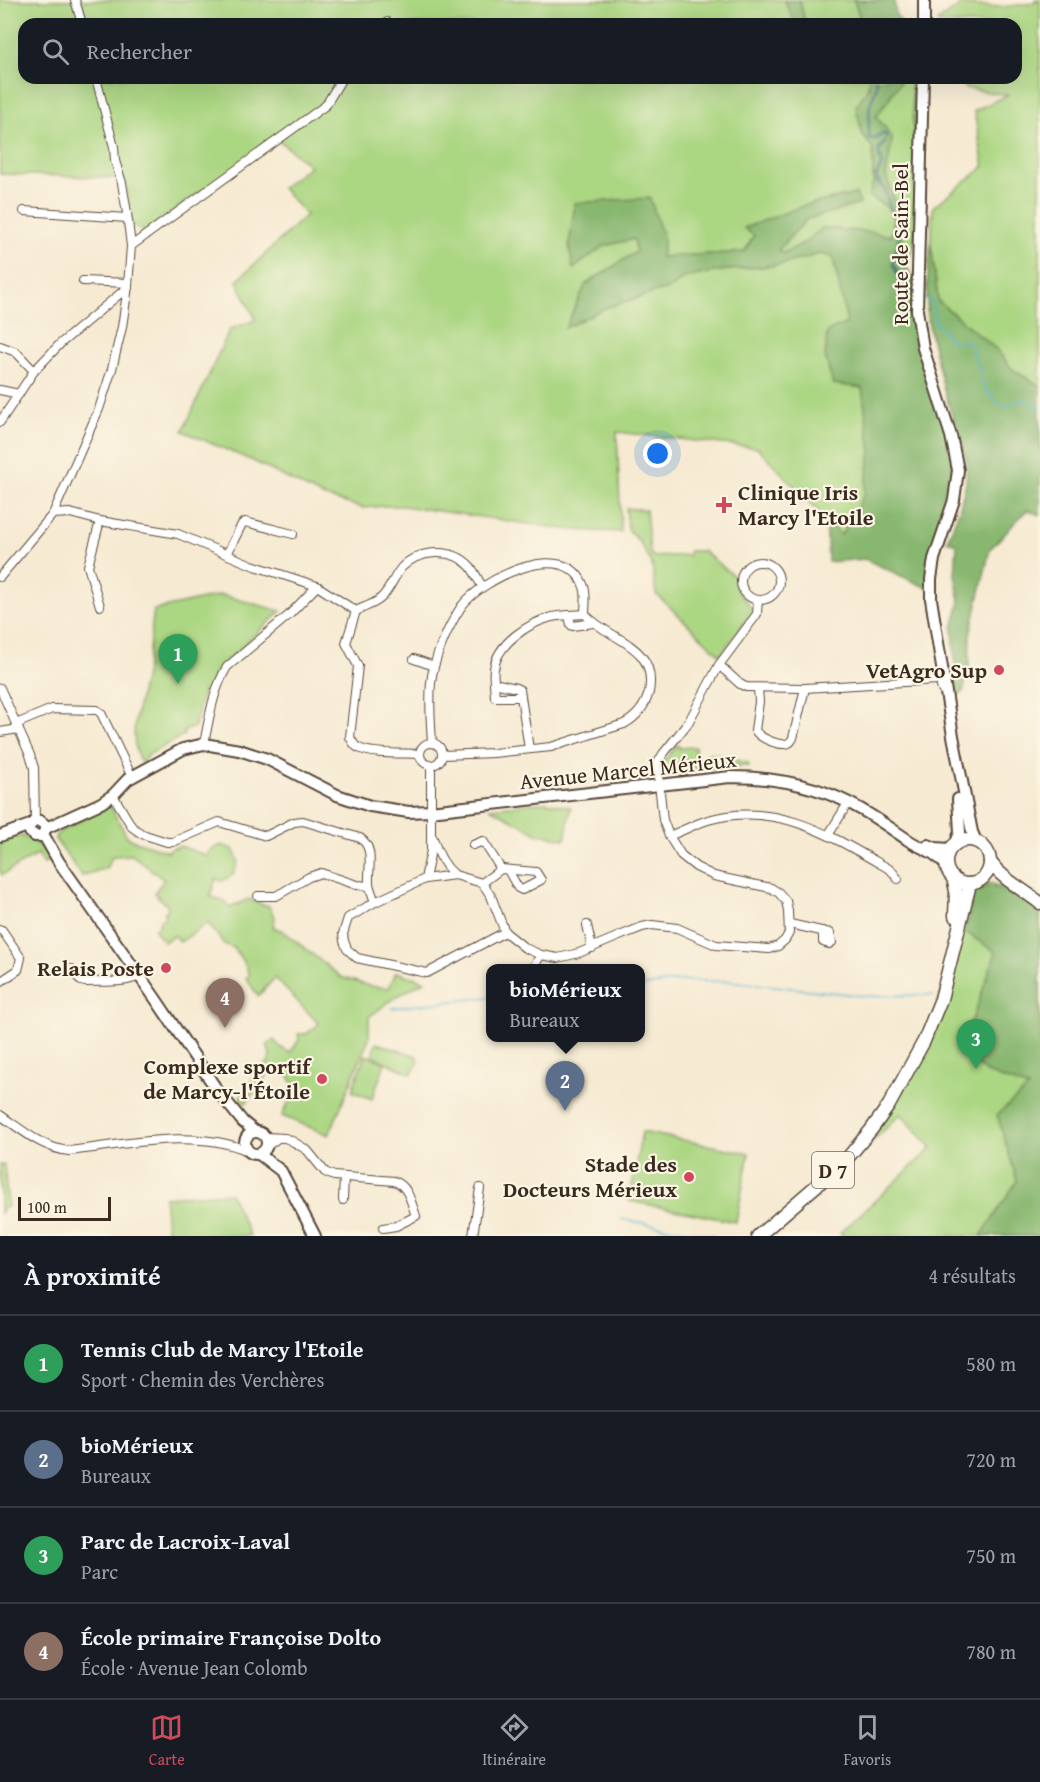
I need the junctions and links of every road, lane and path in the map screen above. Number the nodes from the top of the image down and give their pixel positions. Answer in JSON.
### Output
{"nodes":[{"id":1,"x":75,"y":0,"type":"edge"},
{"id":2,"x":924,"y":0,"type":"edge"},
{"id":3,"x":80,"y":18,"type":"edge"},
{"id":4,"x":924,"y":18,"type":"edge"},
{"id":5,"x":98,"y":84,"type":"edge"},
{"id":6,"x":338,"y":84,"type":"edge"},
{"id":7,"x":923,"y":84,"type":"edge"},
{"id":8,"x":24,"y":210,"type":"dead end"},
{"id":9,"x":128,"y":220,"type":"junction"},
{"id":10,"x":78,"y":221,"type":"dead end"},
{"id":11,"x":132,"y":246,"type":"junction"},
{"id":12,"x":83,"y":281,"type":"dead end"},
{"id":13,"x":128,"y":285,"type":"junction"},
{"id":14,"x":0,"y":346,"type":"edge"},
{"id":15,"x":34,"y":371,"type":"junction"},
{"id":16,"x":0,"y":390,"type":"edge"},
{"id":17,"x":19,"y":394,"type":"junction"},
{"id":18,"x":0,"y":422,"type":"edge"},
{"id":19,"x":52,"y":514,"type":"junction"},
{"id":20,"x":100,"y":521,"type":"junction"},
{"id":21,"x":293,"y":534,"type":"dead end"},
{"id":22,"x":227,"y":554,"type":"junction"},
{"id":23,"x":0,"y":577,"type":"edge"},
{"id":24,"x":316,"y":586,"type":"junction"},
{"id":25,"x":482,"y":586,"type":"junction"},
{"id":26,"x":758,"y":600,"type":"junction"},
{"id":27,"x":100,"y":606,"type":"dead end"},
{"id":28,"x":356,"y":611,"type":"junction"},
{"id":29,"x":585,"y":614,"type":"junction"},
{"id":30,"x":569,"y":615,"type":"junction"},
{"id":31,"x":933,"y":618,"type":"junction"},
{"id":32,"x":593,"y":623,"type":"junction"},
{"id":33,"x":414,"y":659,"type":"dead end"},
{"id":34,"x":719,"y":665,"type":"junction"},
{"id":35,"x":434,"y":666,"type":"junction"},
{"id":36,"x":937,"y":680,"type":"junction"},
{"id":37,"x":494,"y":683,"type":"junction"},
{"id":38,"x":0,"y":688,"type":"edge"},
{"id":39,"x":758,"y":688,"type":"junction"},
{"id":40,"x":805,"y":688,"type":"junction"},
{"id":41,"x":521,"y":697,"type":"junction"},
{"id":42,"x":949,"y":711,"type":"junction"},
{"id":43,"x":17,"y":727,"type":"junction"},
{"id":44,"x":0,"y":732,"type":"edge"},
{"id":45,"x":432,"y":743,"type":"junction"},
{"id":46,"x":204,"y":744,"type":"junction"},
{"id":47,"x":529,"y":749,"type":"junction"},
{"id":48,"x":419,"y":754,"type":"junction"},
{"id":49,"x":442,"y":755,"type":"junction"},
{"id":50,"x":431,"y":765,"type":"junction"},
{"id":51,"x":132,"y":777,"type":"junction"},
{"id":52,"x":659,"y":781,"type":"junction"},
{"id":53,"x":113,"y":795,"type":"junction"},
{"id":54,"x":848,"y":803,"type":"junction"},
{"id":55,"x":431,"y":808,"type":"junction"},
{"id":56,"x":38,"y":829,"type":"junction"},
{"id":57,"x":431,"y":830,"type":"junction"},
{"id":58,"x":829,"y":834,"type":"junction"},
{"id":59,"x":0,"y":836,"type":"edge"},
{"id":60,"x":669,"y":836,"type":"junction"},
{"id":61,"x":976,"y":841,"type":"junction"},
{"id":62,"x":473,"y":844,"type":"dead end"},
{"id":63,"x":952,"y":846,"type":"junction"},
{"id":64,"x":990,"y":862,"type":"junction"},
{"id":65,"x":946,"y":866,"type":"junction"},
{"id":66,"x":455,"y":875,"type":"junction"},
{"id":67,"x":953,"y":878,"type":"junction"},
{"id":68,"x":983,"y":878,"type":"junction"},
{"id":69,"x":425,"y":879,"type":"junction"},
{"id":70,"x":898,"y":879,"type":"dead end"},
{"id":71,"x":482,"y":883,"type":"junction"},
{"id":72,"x":970,"y":884,"type":"junction"},
{"id":73,"x":1013,"y":885,"type":"junction"},
{"id":74,"x":369,"y":886,"type":"junction"},
{"id":75,"x":258,"y":896,"type":"dead end"},
{"id":76,"x":375,"y":902,"type":"junction"},
{"id":77,"x":1040,"y":903,"type":"edge"},
{"id":78,"x":790,"y":924,"type":"junction"},
{"id":79,"x":586,"y":925,"type":"dead end"},
{"id":80,"x":0,"y":930,"type":"edge"},
{"id":81,"x":823,"y":931,"type":"dead end"},
{"id":82,"x":505,"y":932,"type":"junction"},
{"id":83,"x":592,"y":948,"type":"junction"},
{"id":84,"x":541,"y":955,"type":"junction"},
{"id":85,"x":950,"y":959,"type":"junction"},
{"id":86,"x":536,"y":964,"type":"edge"},
{"id":87,"x":71,"y":969,"type":"dead end"},
{"id":88,"x":139,"y":976,"type":"junction"},
{"id":89,"x":0,"y":982,"type":"edge"},
{"id":90,"x":895,"y":1093,"type":"junction"},
{"id":91,"x":0,"y":1115,"type":"edge"},
{"id":92,"x":254,"y":1143,"type":"junction"},
{"id":93,"x":344,"y":1177,"type":"junction"},
{"id":94,"x":480,"y":1188,"type":"dead end"},
{"id":95,"x":343,"y":1200,"type":"dead end"},
{"id":96,"x":383,"y":1228,"type":"dead end"},
{"id":97,"x":315,"y":1236,"type":"edge"},
{"id":98,"x":473,"y":1236,"type":"edge"},
{"id":99,"x":751,"y":1236,"type":"edge"},
{"id":100,"x":758,"y":1236,"type":"edge"}],
"edges":[{"from":1,"to":3,"type":"street"},
{"from":2,"to":4,"type":"main road"},
{"from":5,"to":9,"type":"street"},
{"from":6,"to":11,"type":"street"},
{"from":7,"to":31,"type":"main road","name":"Route de Sain-Bel"},
{"from":8,"to":9,"type":"street"},
{"from":9,"to":10,"type":"street"},
{"from":9,"to":11,"type":"street"},
{"from":11,"to":13,"type":"street"},
{"from":12,"to":13,"type":"street"},
{"from":13,"to":15,"type":"street"},
{"from":13,"to":19,"type":"street"},
{"from":14,"to":15,"type":"street"},
{"from":15,"to":17,"type":"street"},
{"from":16,"to":17,"type":"street"},
{"from":17,"to":18,"type":"street"},
{"from":19,"to":20,"type":"street"},
{"from":19,"to":23,"type":"street"},
{"from":20,"to":22,"type":"street"},
{"from":20,"to":27,"type":"street"},
{"from":21,"to":22,"type":"street"},
{"from":22,"to":24,"type":"street"},
{"from":24,"to":28,"type":"street"},
{"from":24,"to":46,"type":"street"},
{"from":25,"to":28,"type":"street"},
{"from":25,"to":29,"type":"street"},
{"from":25,"to":35,"type":"street"},
{"from":26,"to":26,"type":"street"},
{"from":26,"to":34,"type":"street"},
{"from":28,"to":48,"type":"street"},
{"from":29,"to":30,"type":"street"},
{"from":29,"to":32,"type":"street"},
{"from":30,"to":32,"type":"street"},
{"from":30,"to":37,"type":"street"},
{"from":31,"to":36,"type":"main road","name":"Route de Sain-Bel"},
{"from":31,"to":42,"type":"main road","name":"Route de Sain-Bel"},
{"from":32,"to":47,"type":"street"},
{"from":33,"to":35,"type":"street"},
{"from":34,"to":39,"type":"street"},
{"from":34,"to":52,"type":"street"},
{"from":35,"to":45,"type":"street"},
{"from":36,"to":40,"type":"street"},
{"from":36,"to":42,"type":"street"},
{"from":36,"to":63,"type":"main road","name":"Route de Sain-Bel"},
{"from":37,"to":41,"type":"street"},
{"from":37,"to":41,"type":"street"},
{"from":38,"to":43,"type":"street"},
{"from":39,"to":40,"type":"street"},
{"from":39,"to":40,"type":"street"},
{"from":41,"to":47,"type":"street"},
{"from":42,"to":61,"type":"main road","name":"Route de Sain-Bel"},
{"from":43,"to":44,"type":"street"},
{"from":43,"to":51,"type":"street"},
{"from":43,"to":56,"type":"street"},
{"from":45,"to":48,"type":"street"},
{"from":45,"to":49,"type":"street"},
{"from":46,"to":51,"type":"main road","name":"Avenue Marcel Mérieux"},
{"from":46,"to":55,"type":"main road","name":"Avenue Marcel Mérieux"},
{"from":47,"to":49,"type":"street"},
{"from":48,"to":50,"type":"street"},
{"from":49,"to":50,"type":"street"},
{"from":50,"to":55,"type":"street"},
{"from":51,"to":53,"type":"main road","name":"Avenue Marcel Mérieux"},
{"from":52,"to":54,"type":"main road","name":"Avenue Marcel Mérieux"},
{"from":52,"to":55,"type":"main road","name":"Avenue Marcel Mérieux"},
{"from":52,"to":60,"type":"street"},
{"from":52,"to":63,"type":"main road","name":"Avenue Marcel Mérieux"},
{"from":53,"to":56,"type":"main road","name":"Avenue Marcel Mérieux"},
{"from":53,"to":74,"type":"street"},
{"from":54,"to":58,"type":"street"},
{"from":54,"to":65,"type":"main road","name":"Avenue Marcel Mérieux"},
{"from":55,"to":57,"type":"street"},
{"from":56,"to":59,"type":"main road","name":"Avenue Marcel Mérieux"},
{"from":56,"to":88,"type":"main road"},
{"from":57,"to":66,"type":"street"},
{"from":57,"to":69,"type":"street"},
{"from":58,"to":60,"type":"street"},
{"from":58,"to":70,"type":"street"},
{"from":60,"to":78,"type":"street"},
{"from":61,"to":63,"type":"main road"},
{"from":61,"to":64,"type":"main road"},
{"from":62,"to":71,"type":"street"},
{"from":63,"to":65,"type":"main road"},
{"from":64,"to":68,"type":"main road"},
{"from":64,"to":73,"type":"main road"},
{"from":65,"to":67,"type":"main road"},
{"from":66,"to":69,"type":"street"},
{"from":66,"to":71,"type":"street"},
{"from":67,"to":72,"type":"main road"},
{"from":67,"to":85,"type":"main road","number":"D 7"},
{"from":68,"to":72,"type":"main road"},
{"from":68,"to":73,"type":"main road"},
{"from":69,"to":76,"type":"street"},
{"from":71,"to":82,"type":"street"},
{"from":72,"to":85,"type":"main road","number":"D 7"},
{"from":73,"to":77,"type":"main road"},
{"from":74,"to":75,"type":"street"},
{"from":74,"to":76,"type":"street"},
{"from":76,"to":82,"type":"street"},
{"from":78,"to":81,"type":"street"},
{"from":78,"to":83,"type":"street"},
{"from":79,"to":83,"type":"street"},
{"from":80,"to":89,"type":"street"},
{"from":82,"to":84,"type":"street"},
{"from":83,"to":84,"type":"street"},
{"from":84,"to":86,"type":"street"},
{"from":85,"to":90,"type":"main road","number":"D 7"},
{"from":87,"to":88,"type":"street"},
{"from":88,"to":92,"type":"main road"},
{"from":90,"to":99,"type":"main road","number":"D 7"},
{"from":90,"to":100,"type":"main road","number":"D 7"},
{"from":91,"to":92,"type":"street"},
{"from":92,"to":93,"type":"street"},
{"from":92,"to":97,"type":"main road"},
{"from":93,"to":95,"type":"street"},
{"from":93,"to":96,"type":"street"},
{"from":94,"to":98,"type":"street"}]}
